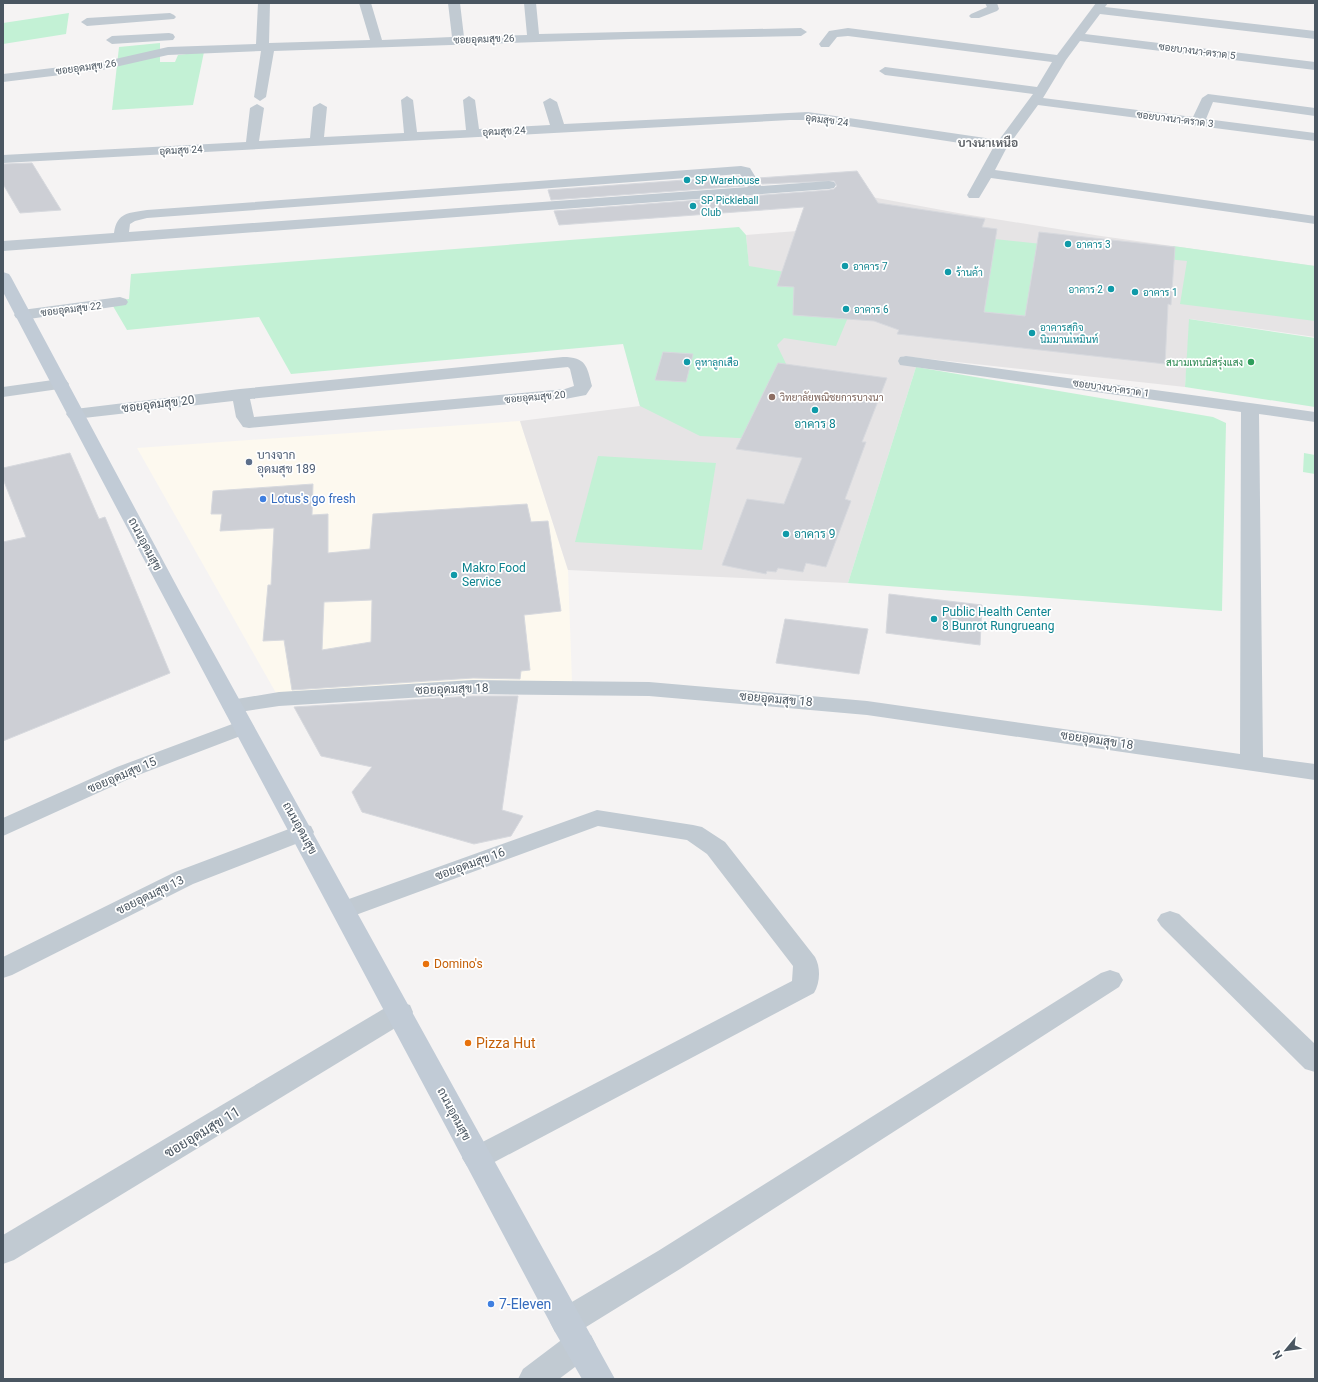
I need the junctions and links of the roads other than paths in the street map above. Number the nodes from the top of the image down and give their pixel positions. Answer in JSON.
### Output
{"nodes":[{"id":1,"x":170,"y":3,"type":"edge"},
{"id":2,"x":264,"y":3,"type":"edge"},
{"id":3,"x":365,"y":3,"type":"edge"},
{"id":4,"x":454,"y":3,"type":"edge"},
{"id":5,"x":530,"y":3,"type":"edge"},
{"id":6,"x":991,"y":3,"type":"edge"},
{"id":7,"x":1099,"y":6,"type":"edge"},
{"id":8,"x":975,"y":16,"type":"dead end"},
{"id":9,"x":170,"y":17,"type":"junction"},
{"id":10,"x":86,"y":22,"type":"dead end"},
{"id":11,"x":801,"y":32,"type":"dead end"},
{"id":12,"x":1315,"y":35,"type":"edge"},
{"id":13,"x":169,"y":37,"type":"junction"},
{"id":14,"x":1078,"y":37,"type":"junction"},
{"id":15,"x":533,"y":38,"type":"junction"},
{"id":16,"x":112,"y":40,"type":"dead end"},
{"id":17,"x":458,"y":40,"type":"junction"},
{"id":18,"x":377,"y":43,"type":"junction"},
{"id":19,"x":825,"y":44,"type":"dead end"},
{"id":20,"x":265,"y":47,"type":"junction"},
{"id":21,"x":168,"y":52,"type":"junction"},
{"id":22,"x":1060,"y":59,"type":"junction"},
{"id":23,"x":1315,"y":66,"type":"edge"},
{"id":24,"x":885,"y":71,"type":"dead end"},
{"id":25,"x":3,"y":78,"type":"edge"},
{"id":26,"x":1038,"y":96,"type":"junction"},
{"id":27,"x":407,"y":100,"type":"dead end"},
{"id":28,"x":470,"y":100,"type":"dead end"},
{"id":29,"x":550,"y":102,"type":"dead end"},
{"id":30,"x":320,"y":107,"type":"dead end"},
{"id":31,"x":1315,"y":112,"type":"edge"},
{"id":32,"x":1198,"y":122,"type":"junction"},
{"id":33,"x":558,"y":128,"type":"junction"},
{"id":34,"x":474,"y":132,"type":"junction"},
{"id":35,"x":411,"y":135,"type":"junction"},
{"id":36,"x":1315,"y":137,"type":"edge"},
{"id":37,"x":317,"y":142,"type":"junction"},
{"id":38,"x":1003,"y":145,"type":"junction"},
{"id":39,"x":252,"y":146,"type":"junction"},
{"id":40,"x":3,"y":159,"type":"edge"},
{"id":41,"x":987,"y":173,"type":"junction"},
{"id":42,"x":829,"y":185,"type":"dead end"},
{"id":43,"x":493,"y":188,"type":"junction"},
{"id":44,"x":757,"y":190,"type":"junction"},
{"id":45,"x":974,"y":195,"type":"dead end"},
{"id":46,"x":498,"y":209,"type":"junction"},
{"id":47,"x":1315,"y":220,"type":"edge"},
{"id":48,"x":113,"y":241,"type":"junction"},
{"id":49,"x":3,"y":246,"type":"edge"},
{"id":50,"x":3,"y":256,"type":"edge"},
{"id":51,"x":4,"y":282,"type":"edge"},
{"id":52,"x":120,"y":302,"type":"dead end"},
{"id":53,"x":22,"y":315,"type":"junction"},
{"id":54,"x":906,"y":361,"type":"dead end"},
{"id":55,"x":60,"y":384,"type":"junction"},
{"id":56,"x":3,"y":392,"type":"edge"},
{"id":57,"x":240,"y":394,"type":"junction"},
{"id":58,"x":1250,"y":407,"type":"junction"},
{"id":59,"x":75,"y":414,"type":"junction"},
{"id":60,"x":1315,"y":418,"type":"edge"},
{"id":61,"x":233,"y":706,"type":"junction"},
{"id":62,"x":243,"y":727,"type":"junction"},
{"id":63,"x":1252,"y":762,"type":"junction"},
{"id":64,"x":1315,"y":772,"type":"edge"},
{"id":65,"x":3,"y":828,"type":"edge"},
{"id":66,"x":302,"y":832,"type":"junction"},
{"id":67,"x":344,"y":910,"type":"junction"},
{"id":68,"x":1170,"y":920,"type":"dead end"},
{"id":69,"x":3,"y":968,"type":"edge"},
{"id":70,"x":1110,"y":980,"type":"dead end"},
{"id":71,"x":400,"y":1012,"type":"junction"},
{"id":72,"x":1315,"y":1061,"type":"edge"},
{"id":73,"x":477,"y":1158,"type":"junction"},
{"id":74,"x":3,"y":1251,"type":"edge"},
{"id":75,"x":573,"y":1334,"type":"junction"},
{"id":76,"x":534,"y":1379,"type":"edge"},
{"id":77,"x":599,"y":1379,"type":"edge"}],
"edges":[{"from":1,"to":9,"type":"street"},
{"from":2,"to":20,"type":"street"},
{"from":3,"to":18,"type":"street"},
{"from":4,"to":17,"type":"street"},
{"from":5,"to":15,"type":"street"},
{"from":6,"to":8,"type":"street"},
{"from":7,"to":12,"type":"street"},
{"from":7,"to":14,"type":"street"},
{"from":9,"to":10,"type":"street"},
{"from":9,"to":13,"type":"street"},
{"from":11,"to":15,"type":"street","name":"ซอยอุดมสุข 26"},
{"from":13,"to":16,"type":"street"},
{"from":13,"to":21,"type":"street"},
{"from":14,"to":22,"type":"street"},
{"from":14,"to":23,"type":"street","name":"ซอยบางนา-ตราด 5"},
{"from":15,"to":17,"type":"street","name":"ซอยอุดมสุข 26"},
{"from":17,"to":18,"type":"street","name":"ซอยอุดมสุข 26"},
{"from":18,"to":20,"type":"street","name":"ซอยอุดมสุข 26"},
{"from":19,"to":22,"type":"street"},
{"from":20,"to":21,"type":"street","name":"ซอยอุดมสุข 26"},
{"from":20,"to":39,"type":"street"},
{"from":21,"to":25,"type":"street","name":"ซอยอุดมสุข 26"},
{"from":22,"to":26,"type":"street"},
{"from":24,"to":26,"type":"street","name":"ซอยบางนา-ตราด 3"},
{"from":26,"to":32,"type":"street","name":"ซอยบางนา-ตราด 3"},
{"from":26,"to":38,"type":"street"},
{"from":27,"to":35,"type":"street"},
{"from":28,"to":34,"type":"street"},
{"from":29,"to":33,"type":"street"},
{"from":30,"to":37,"type":"street"},
{"from":31,"to":32,"type":"street"},
{"from":32,"to":36,"type":"street","name":"ซอยบางนา-ตราด 3"},
{"from":33,"to":34,"type":"street","name":"อุดมสุข 24"},
{"from":33,"to":38,"type":"street","name":"อุดมสุข 24"},
{"from":34,"to":35,"type":"street","name":"อุดมสุข 24"},
{"from":35,"to":37,"type":"street","name":"อุดมสุข 24"},
{"from":37,"to":39,"type":"street","name":"อุดมสุข 24"},
{"from":38,"to":41,"type":"street"},
{"from":39,"to":40,"type":"street","name":"อุดมสุข 24"},
{"from":41,"to":45,"type":"street"},
{"from":41,"to":47,"type":"street"},
{"from":42,"to":44,"type":"street"},
{"from":43,"to":44,"type":"street"},
{"from":43,"to":46,"type":"street"},
{"from":43,"to":48,"type":"street"},
{"from":44,"to":46,"type":"street"},
{"from":46,"to":48,"type":"street"},
{"from":48,"to":49,"type":"street"},
{"from":48,"to":50,"type":"street"},
{"from":51,"to":53,"type":"main road","name":"ถนนอุดมสุข"},
{"from":52,"to":53,"type":"street","name":"ซอยอุดมสุข 22"},
{"from":53,"to":55,"type":"main road","name":"ถนนอุดมสุข"},
{"from":54,"to":58,"type":"street","name":"ซอยบางนา-ตราด 1"},
{"from":55,"to":56,"type":"street"},
{"from":55,"to":59,"type":"main road","name":"ถนนอุดมสุข"},
{"from":57,"to":57,"type":"street","name":"ซอยอุดมสุข 20"},
{"from":57,"to":59,"type":"street","name":"ซอยอุดมสุข 20"},
{"from":58,"to":60,"type":"street","name":"ซอยบางนา-ตราด 1"},
{"from":58,"to":63,"type":"street"},
{"from":59,"to":61,"type":"main road","name":"ถนนอุดมสุข"},
{"from":61,"to":62,"type":"main road","name":"ถนนอุดมสุข"},
{"from":61,"to":63,"type":"street","name":"ซอยอุดมสุข 18"},
{"from":62,"to":65,"type":"street","name":"ซอยอุดมสุข 15"},
{"from":62,"to":66,"type":"main road","name":"ถนนอุดมสุข"},
{"from":63,"to":64,"type":"street","name":"ซอยอุดมสุข 18"},
{"from":66,"to":67,"type":"main road","name":"ถนนอุดมสุข"},
{"from":66,"to":69,"type":"street","name":"ซอยอุดมสุข 13"},
{"from":67,"to":71,"type":"main road","name":"ถนนอุดมสุข"},
{"from":67,"to":73,"type":"street","name":"ซอยอุดมสุข 16"},
{"from":68,"to":72,"type":"street"},
{"from":70,"to":75,"type":"street"},
{"from":71,"to":73,"type":"main road","name":"ถนนอุดมสุข"},
{"from":71,"to":74,"type":"street","name":"ซอยอุดมสุข 11"},
{"from":73,"to":75,"type":"main road","name":"ถนนอุดมสุข"},
{"from":75,"to":76,"type":"street"},
{"from":75,"to":77,"type":"main road","name":"ถนนอุดมสุข"}]}
